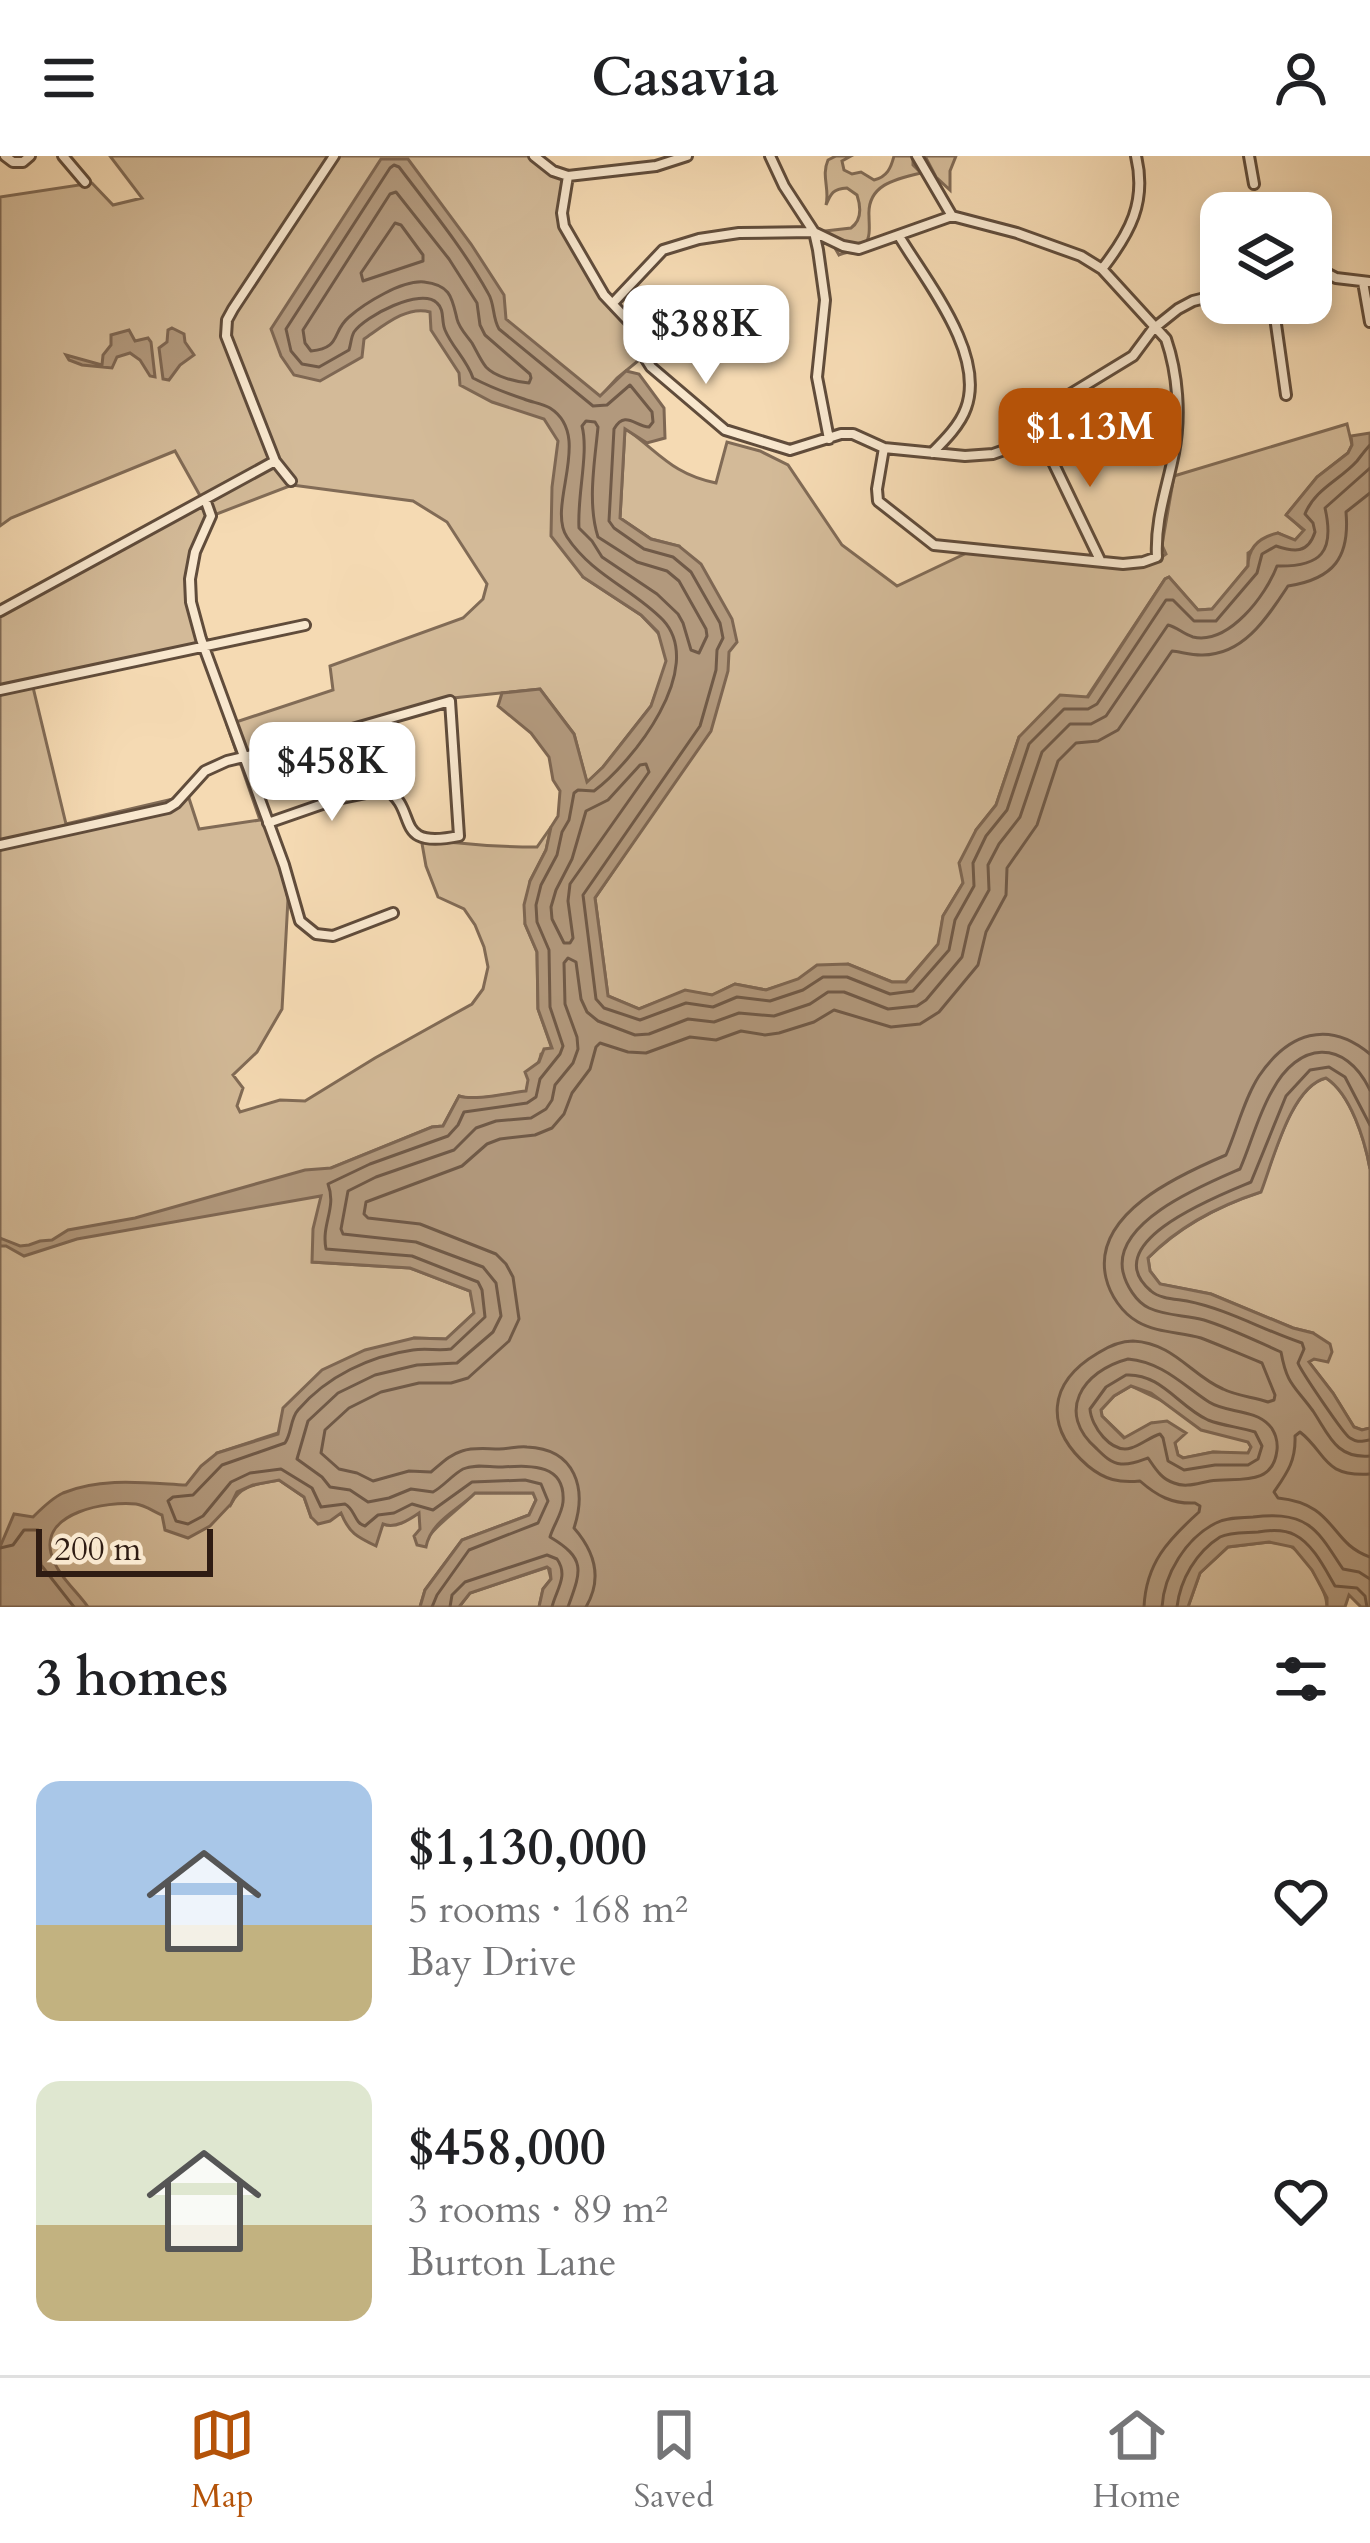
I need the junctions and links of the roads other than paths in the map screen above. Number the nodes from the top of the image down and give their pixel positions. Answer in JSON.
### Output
{"nodes":[{"id":1,"x":5,"y":156,"type":"edge"},
{"id":2,"x":30,"y":156,"type":"edge"},
{"id":3,"x":63,"y":156,"type":"edge"},
{"id":4,"x":334,"y":156,"type":"edge"},
{"id":5,"x":534,"y":156,"type":"edge"},
{"id":6,"x":687,"y":156,"type":"edge"},
{"id":7,"x":770,"y":156,"type":"edge"},
{"id":8,"x":917,"y":156,"type":"edge"},
{"id":9,"x":1136,"y":156,"type":"edge"},
{"id":10,"x":1249,"y":156,"type":"edge"},
{"id":11,"x":654,"y":161,"type":"edge"},
{"id":12,"x":568,"y":176,"type":"junction"},
{"id":13,"x":85,"y":182,"type":"dead end"},
{"id":14,"x":1253,"y":184,"type":"dead end"},
{"id":15,"x":952,"y":216,"type":"junction"},
{"id":16,"x":814,"y":232,"type":"junction"},
{"id":17,"x":899,"y":236,"type":"junction"},
{"id":18,"x":1102,"y":269,"type":"junction"},
{"id":19,"x":1332,"y":276,"type":"edge"},
{"id":20,"x":1367,"y":282,"type":"edge"},
{"id":21,"x":1200,"y":300,"type":"edge"},
{"id":22,"x":613,"y":302,"type":"junction"},
{"id":23,"x":1370,"y":322,"type":"edge"},
{"id":24,"x":1276,"y":324,"type":"edge"},
{"id":25,"x":1156,"y":327,"type":"junction"},
{"id":26,"x":1286,"y":395,"type":"dead end"},
{"id":27,"x":1041,"y":437,"type":"junction"},
{"id":28,"x":829,"y":440,"type":"junction"},
{"id":29,"x":884,"y":448,"type":"junction"},
{"id":30,"x":932,"y":453,"type":"junction"},
{"id":31,"x":275,"y":461,"type":"junction"},
{"id":32,"x":291,"y":482,"type":"dead end"},
{"id":33,"x":205,"y":499,"type":"junction"},
{"id":34,"x":1100,"y":561,"type":"junction"},
{"id":35,"x":0,"y":611,"type":"edge"},
{"id":36,"x":304,"y":625,"type":"dead end"},
{"id":37,"x":204,"y":644,"type":"junction"},
{"id":38,"x":0,"y":690,"type":"edge"},
{"id":39,"x":244,"y":758,"type":"junction"},
{"id":40,"x":268,"y":823,"type":"junction"},
{"id":41,"x":0,"y":845,"type":"edge"},
{"id":42,"x":393,"y":914,"type":"dead end"}],
"edges":[{"from":1,"to":2,"type":"street"},
{"from":3,"to":13,"type":"street"},
{"from":4,"to":31,"type":"street"},
{"from":5,"to":12,"type":"street"},
{"from":6,"to":11,"type":"street"},
{"from":7,"to":16,"type":"street"},
{"from":8,"to":15,"type":"street"},
{"from":9,"to":18,"type":"street"},
{"from":10,"to":14,"type":"street"},
{"from":11,"to":12,"type":"street"},
{"from":12,"to":22,"type":"street"},
{"from":15,"to":17,"type":"street"},
{"from":15,"to":18,"type":"street"},
{"from":16,"to":17,"type":"street"},
{"from":16,"to":22,"type":"street"},
{"from":16,"to":28,"type":"street"},
{"from":17,"to":30,"type":"street"},
{"from":18,"to":25,"type":"street"},
{"from":19,"to":20,"type":"street"},
{"from":20,"to":23,"type":"street"},
{"from":21,"to":25,"type":"street"},
{"from":22,"to":28,"type":"street"},
{"from":24,"to":26,"type":"street"},
{"from":25,"to":27,"type":"street"},
{"from":25,"to":34,"type":"street"},
{"from":27,"to":30,"type":"street"},
{"from":27,"to":34,"type":"street"},
{"from":28,"to":29,"type":"street"},
{"from":29,"to":30,"type":"street"},
{"from":29,"to":34,"type":"street"},
{"from":31,"to":32,"type":"street"},
{"from":31,"to":33,"type":"street"},
{"from":33,"to":35,"type":"street"},
{"from":33,"to":37,"type":"street"},
{"from":36,"to":37,"type":"street"},
{"from":37,"to":38,"type":"street"},
{"from":37,"to":39,"type":"street"},
{"from":39,"to":40,"type":"street"},
{"from":39,"to":40,"type":"street"},
{"from":39,"to":41,"type":"street"},
{"from":40,"to":42,"type":"street"}]}
